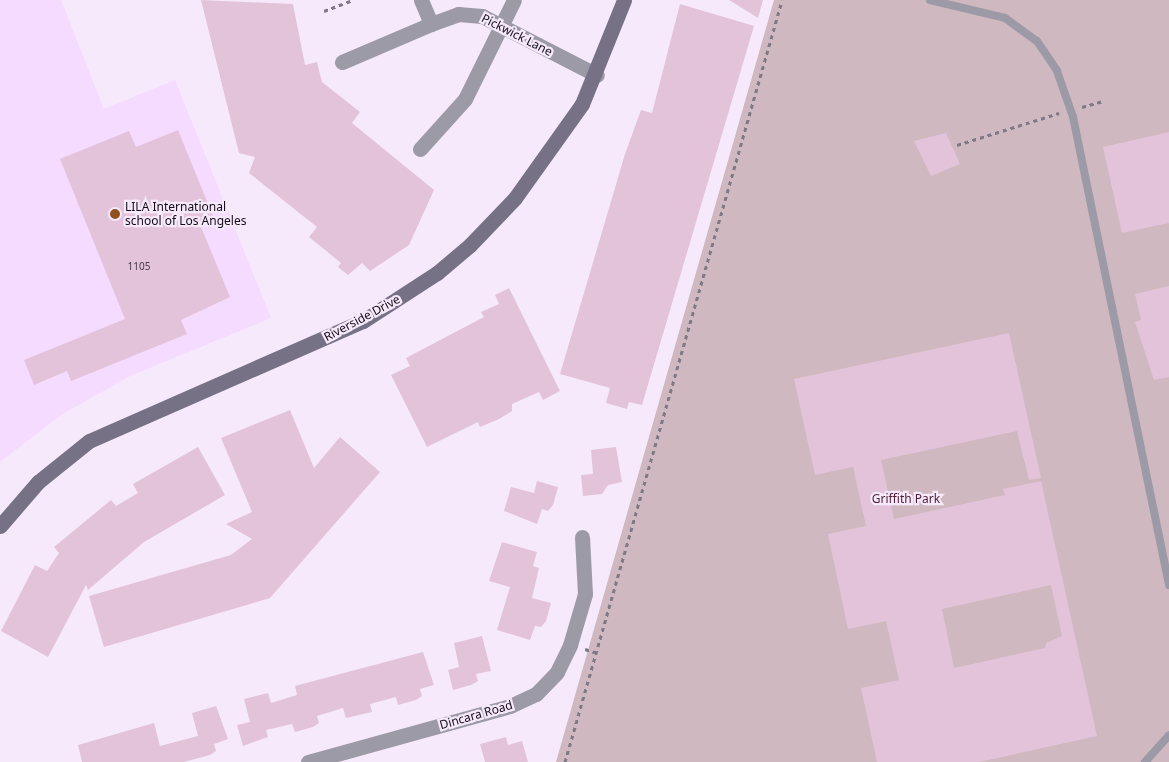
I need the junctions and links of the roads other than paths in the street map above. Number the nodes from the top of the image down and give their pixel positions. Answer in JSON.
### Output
{"nodes":[{"id":1,"x":422,"y":0,"type":"edge"},
{"id":2,"x":514,"y":0,"type":"edge"},
{"id":3,"x":624,"y":0,"type":"edge"},
{"id":4,"x":930,"y":0,"type":"edge"},
{"id":5,"x":431,"y":24,"type":"junction"},
{"id":6,"x":504,"y":28,"type":"junction"},
{"id":7,"x":342,"y":62,"type":"dead end"},
{"id":8,"x":597,"y":75,"type":"junction"},
{"id":9,"x":420,"y":149,"type":"dead end"},
{"id":10,"x":0,"y":526,"type":"edge"},
{"id":11,"x":582,"y":537,"type":"dead end"},
{"id":12,"x":1169,"y":584,"type":"edge"},
{"id":13,"x":1169,"y":735,"type":"edge"},
{"id":14,"x":308,"y":762,"type":"edge"},
{"id":15,"x":1145,"y":762,"type":"edge"}],
"edges":[{"from":1,"to":5,"type":"street"},
{"from":2,"to":6,"type":"street"},
{"from":3,"to":8,"type":"main road","name":"Riverside Drive"},
{"from":4,"to":12,"type":"lane"},
{"from":5,"to":6,"type":"street","name":"Pickwick Lane"},
{"from":5,"to":7,"type":"street","name":"Pickwick Lane"},
{"from":6,"to":8,"type":"street","name":"Pickwick Lane"},
{"from":6,"to":9,"type":"street"},
{"from":8,"to":10,"type":"main road","name":"Riverside Drive"},
{"from":11,"to":14,"type":"street","name":"Dincara Road"},
{"from":13,"to":15,"type":"lane"}]}
